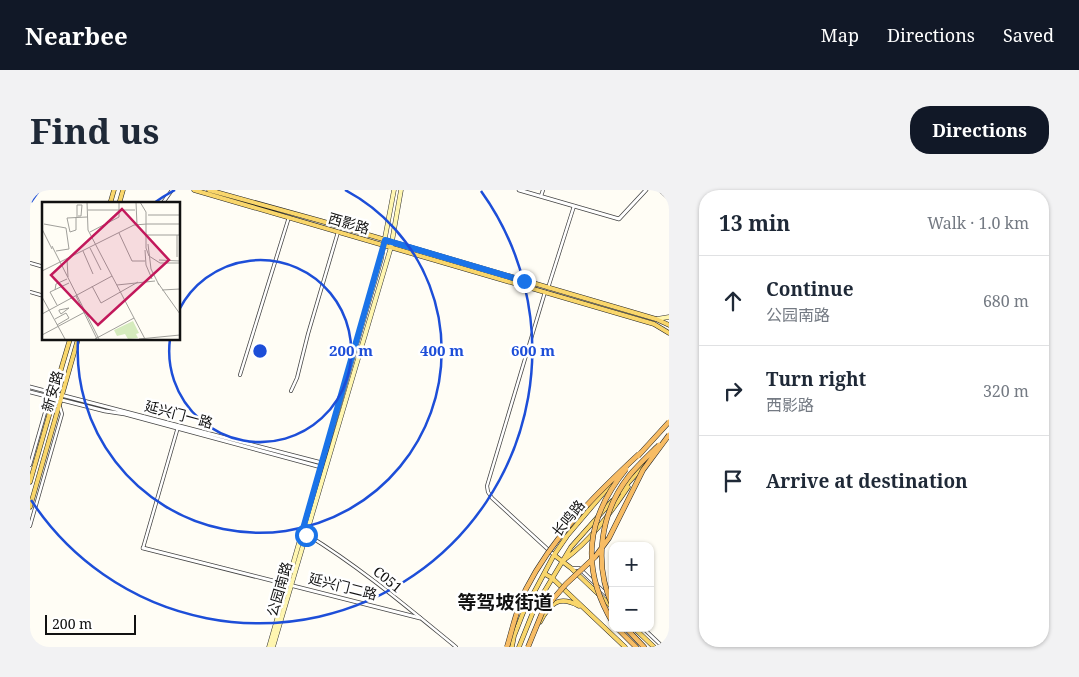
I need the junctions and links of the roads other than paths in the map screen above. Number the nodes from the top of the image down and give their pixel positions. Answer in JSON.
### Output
{"nodes":[{"id":1,"x":172,"y":190,"type":"edge"},
{"id":2,"x":194,"y":190,"type":"edge"},
{"id":3,"x":209,"y":190,"type":"edge"},
{"id":4,"x":394,"y":190,"type":"edge"},
{"id":5,"x":401,"y":190,"type":"edge"},
{"id":6,"x":520,"y":190,"type":"edge"},
{"id":7,"x":543,"y":190,"type":"edge"},
{"id":8,"x":646,"y":190,"type":"edge"},
{"id":9,"x":660,"y":190,"type":"edge"},
{"id":10,"x":216,"y":191,"type":"edge"},
{"id":11,"x":541,"y":196,"type":"junction"},
{"id":12,"x":669,"y":198,"type":"edge"},
{"id":13,"x":163,"y":202,"type":"edge"},
{"id":14,"x":574,"y":206,"type":"junction"},
{"id":15,"x":289,"y":217,"type":"junction"},
{"id":16,"x":338,"y":232,"type":"junction"},
{"id":17,"x":392,"y":242,"type":"junction"},
{"id":18,"x":385,"y":243,"type":"junction"},
{"id":19,"x":391,"y":247,"type":"junction"},
{"id":20,"x":548,"y":288,"type":"junction"},
{"id":21,"x":545,"y":292,"type":"junction"},
{"id":22,"x":669,"y":317,"type":"edge"},
{"id":23,"x":656,"y":319,"type":"junction"},
{"id":24,"x":669,"y":325,"type":"edge"},
{"id":25,"x":669,"y":333,"type":"edge"},
{"id":26,"x":70,"y":340,"type":"edge"},
{"id":27,"x":78,"y":340,"type":"edge"},
{"id":28,"x":240,"y":375,"type":"dead end"},
{"id":29,"x":30,"y":387,"type":"edge"},
{"id":30,"x":291,"y":391,"type":"dead end"},
{"id":31,"x":30,"y":392,"type":"edge"},
{"id":32,"x":54,"y":392,"type":"junction"},
{"id":33,"x":54,"y":398,"type":"junction"},
{"id":34,"x":62,"y":398,"type":"junction"},
{"id":35,"x":53,"y":403,"type":"junction"},
{"id":36,"x":59,"y":406,"type":"junction"},
{"id":37,"x":669,"y":421,"type":"edge"},
{"id":38,"x":178,"y":427,"type":"junction"},
{"id":39,"x":669,"y":436,"type":"edge"},
{"id":40,"x":639,"y":454,"type":"junction"},
{"id":41,"x":30,"y":465,"type":"edge"},
{"id":42,"x":322,"y":465,"type":"junction"},
{"id":43,"x":30,"y":482,"type":"edge"},
{"id":44,"x":30,"y":507,"type":"edge"},
{"id":45,"x":31,"y":521,"type":"edge"},
{"id":46,"x":30,"y":526,"type":"edge"},
{"id":47,"x":304,"y":533,"type":"junction"},
{"id":48,"x":143,"y":548,"type":"joint"},
{"id":49,"x":554,"y":555,"type":"junction"},
{"id":50,"x":562,"y":561,"type":"junction"},
{"id":51,"x":571,"y":568,"type":"junction"},
{"id":52,"x":545,"y":574,"type":"junction"},
{"id":53,"x":552,"y":578,"type":"junction"},
{"id":54,"x":290,"y":585,"type":"junction"},
{"id":55,"x":609,"y":595,"type":"edge"},
{"id":56,"x":609,"y":596,"type":"edge"},
{"id":57,"x":609,"y":603,"type":"edge"},
{"id":58,"x":584,"y":608,"type":"junction"},
{"id":59,"x":609,"y":616,"type":"edge"},
{"id":60,"x":420,"y":618,"type":"junction"},
{"id":61,"x":621,"y":632,"type":"edge"},
{"id":62,"x":630,"y":632,"type":"edge"},
{"id":63,"x":638,"y":632,"type":"edge"},
{"id":64,"x":647,"y":632,"type":"edge"},
{"id":65,"x":269,"y":647,"type":"edge"},
{"id":66,"x":274,"y":647,"type":"edge"},
{"id":67,"x":456,"y":647,"type":"edge"},
{"id":68,"x":507,"y":647,"type":"edge"},
{"id":69,"x":512,"y":647,"type":"edge"},
{"id":70,"x":519,"y":647,"type":"edge"},
{"id":71,"x":529,"y":647,"type":"edge"},
{"id":72,"x":625,"y":647,"type":"edge"},
{"id":73,"x":636,"y":647,"type":"edge"},
{"id":74,"x":644,"y":647,"type":"edge"},
{"id":75,"x":655,"y":647,"type":"edge"},
{"id":76,"x":663,"y":647,"type":"edge"}],
"edges":[{"from":1,"to":13,"type":"street"},
{"from":2,"to":15,"type":"main road","name":"西影路"},
{"from":3,"to":10,"type":"main road","name":"西影路"},
{"from":4,"to":18,"type":"main road","name":"公园南路"},
{"from":5,"to":17,"type":"main road","name":"公园南路"},
{"from":6,"to":11,"type":"street"},
{"from":7,"to":11,"type":"street"},
{"from":8,"to":14,"type":"street"},
{"from":9,"to":12,"type":"street"},
{"from":10,"to":18,"type":"main road","name":"西影路"},
{"from":11,"to":14,"type":"street"},
{"from":14,"to":20,"type":"street"},
{"from":15,"to":16,"type":"main road","name":"西影路"},
{"from":15,"to":28,"type":"street"},
{"from":16,"to":18,"type":"main road","name":"西影路"},
{"from":16,"to":30,"type":"street"},
{"from":17,"to":18,"type":"main road","name":"西影路"},
{"from":17,"to":19,"type":"main road","name":"公园南路"},
{"from":17,"to":20,"type":"main road","name":"西影路"},
{"from":18,"to":19,"type":"main road","name":"西影路"},
{"from":18,"to":42,"type":"main road","name":"公园南路"},
{"from":19,"to":21,"type":"main road","name":"西影路"},
{"from":19,"to":47,"type":"main road","name":"公园南路"},
{"from":20,"to":23,"type":"main road","name":"西影路"},
{"from":21,"to":25,"type":"main road","name":"西影路"},
{"from":21,"to":49,"type":"street"},
{"from":22,"to":23,"type":"main road"},
{"from":23,"to":24,"type":"main road","name":"西影路"},
{"from":26,"to":32,"type":"main road","name":"新安路"},
{"from":27,"to":34,"type":"main road","name":"新安路"},
{"from":29,"to":32,"type":"street","name":"延兴门一路"},
{"from":31,"to":33,"type":"street","name":"延兴门一路"},
{"from":32,"to":33,"type":"main road","name":"新安路"},
{"from":32,"to":34,"type":"street","name":"延兴门一路"},
{"from":33,"to":34,"type":"street","name":"延兴门一路"},
{"from":33,"to":35,"type":"main road","name":"新安路"},
{"from":34,"to":36,"type":"main road","name":"新安路"},
{"from":34,"to":38,"type":"street","name":"延兴门一路"},
{"from":35,"to":41,"type":"street"},
{"from":35,"to":43,"type":"main road","name":"新安路"},
{"from":36,"to":44,"type":"main road","name":"新安路"},
{"from":36,"to":45,"type":"street"},
{"from":37,"to":40,"type":"highway","bridge":true},
{"from":37,"to":49,"type":"main road","name":"长鸣路"},
{"from":38,"to":42,"type":"street","name":"延兴门一路"},
{"from":38,"to":48,"type":"street"},
{"from":39,"to":50,"type":"main road"},
{"from":39,"to":55,"type":"highway","bridge":true},
{"from":39,"to":71,"type":"highway","bridge":true},
{"from":40,"to":59,"type":"highway","bridge":true},
{"from":40,"to":68,"type":"highway","bridge":true},
{"from":42,"to":47,"type":"main road","name":"公园南路"},
{"from":45,"to":46,"type":"street"},
{"from":47,"to":54,"type":"main road","name":"公园南路"},
{"from":47,"to":60,"type":"street","name":"C051"},
{"from":48,"to":54,"type":"street","name":"延兴门二路"},
{"from":49,"to":50,"type":"main road"},
{"from":49,"to":52,"type":"main road","name":"长鸣路"},
{"from":50,"to":51,"type":"main road"},
{"from":50,"to":53,"type":"main road"},
{"from":51,"to":56,"type":"street"},
{"from":51,"to":57,"type":"main road"},
{"from":52,"to":53,"type":"main road"},
{"from":52,"to":69,"type":"main road","name":"长鸣路"},
{"from":53,"to":58,"type":"main road"},
{"from":53,"to":70,"type":"main road"},
{"from":54,"to":60,"type":"street","name":"延兴门二路"},
{"from":54,"to":65,"type":"main road","name":"公园南路"},
{"from":54,"to":66,"type":"main road","name":"公园南路"},
{"from":58,"to":71,"type":"main road"},
{"from":58,"to":72,"type":"main road"},
{"from":60,"to":67,"type":"street","name":"C051"},
{"from":61,"to":73,"type":"highway"},
{"from":62,"to":74,"type":"highway"},
{"from":63,"to":75,"type":"main road"},
{"from":64,"to":76,"type":"street"}]}
